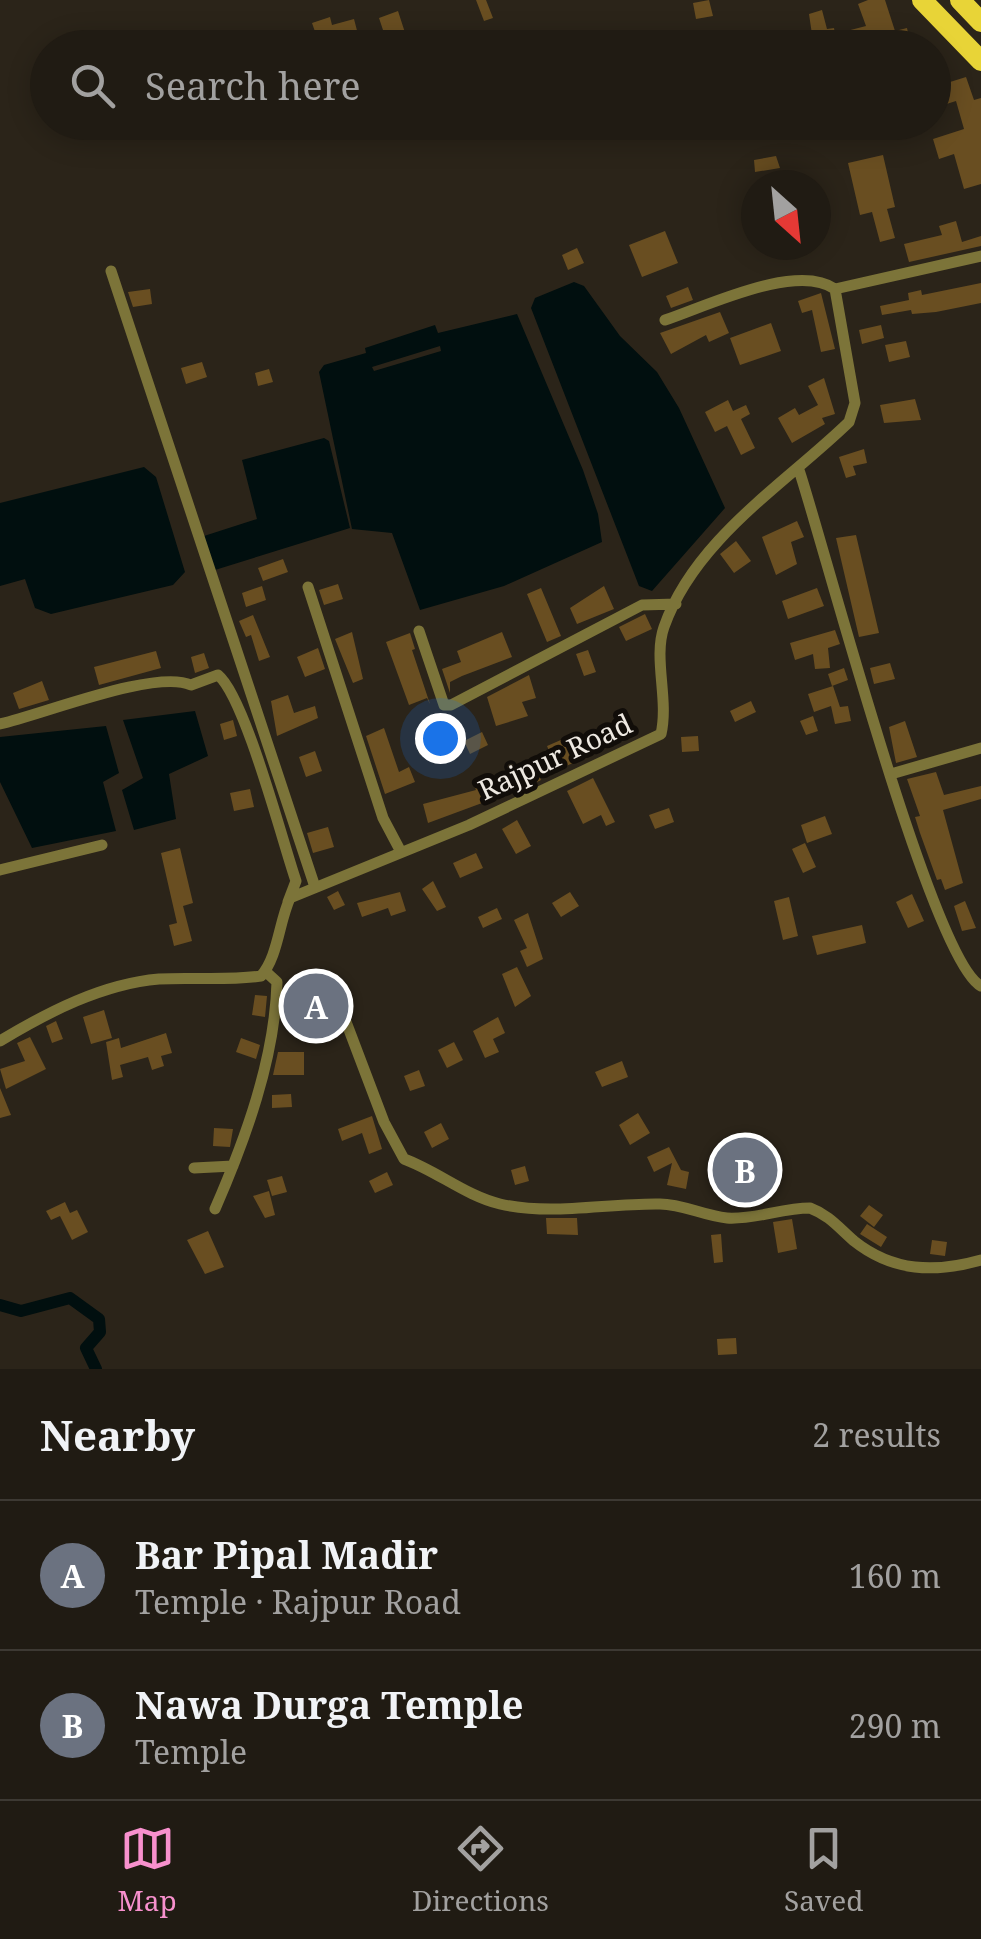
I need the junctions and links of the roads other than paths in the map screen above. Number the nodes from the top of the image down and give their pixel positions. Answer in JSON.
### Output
{"nodes":[{"id":1,"x":922,"y":0,"type":"edge"},
{"id":2,"x":960,"y":0,"type":"edge"},
{"id":3,"x":981,"y":22,"type":"edge"},
{"id":4,"x":981,"y":61,"type":"edge"},
{"id":5,"x":981,"y":256,"type":"edge"},
{"id":6,"x":111,"y":271,"type":"dead end"},
{"id":7,"x":835,"y":289,"type":"junction"},
{"id":8,"x":665,"y":320,"type":"dead end"},
{"id":9,"x":799,"y":470,"type":"junction"},
{"id":10,"x":308,"y":587,"type":"dead end"},
{"id":11,"x":676,"y":604,"type":"junction"},
{"id":12,"x":420,"y":631,"type":"dead end"},
{"id":13,"x":0,"y":724,"type":"edge"},
{"id":14,"x":981,"y":748,"type":"edge"},
{"id":15,"x":890,"y":774,"type":"junction"},
{"id":16,"x":102,"y":845,"type":"dead end"},
{"id":17,"x":401,"y":852,"type":"junction"},
{"id":18,"x":0,"y":870,"type":"edge"},
{"id":19,"x":315,"y":887,"type":"junction"},
{"id":20,"x":286,"y":907,"type":"junction"},
{"id":21,"x":265,"y":971,"type":"junction"},
{"id":22,"x":981,"y":986,"type":"edge"},
{"id":23,"x":340,"y":1006,"type":"dead end"},
{"id":24,"x":0,"y":1042,"type":"edge"},
{"id":25,"x":233,"y":1166,"type":"junction"},
{"id":26,"x":194,"y":1168,"type":"dead end"},
{"id":27,"x":215,"y":1210,"type":"dead end"},
{"id":28,"x":981,"y":1260,"type":"edge"}],
"edges":[{"from":1,"to":4,"type":"highway"},
{"from":2,"to":3,"type":"highway"},
{"from":5,"to":7,"type":"street"},
{"from":6,"to":19,"type":"street"},
{"from":7,"to":8,"type":"street"},
{"from":7,"to":9,"type":"street","name":"Rajpur Road"},
{"from":9,"to":11,"type":"street","name":"Rajpur Road"},
{"from":9,"to":15,"type":"street"},
{"from":10,"to":17,"type":"street"},
{"from":11,"to":12,"type":"street"},
{"from":11,"to":17,"type":"street","name":"Rajpur Road"},
{"from":13,"to":20,"type":"street"},
{"from":14,"to":15,"type":"street"},
{"from":15,"to":22,"type":"street"},
{"from":16,"to":18,"type":"street"},
{"from":17,"to":19,"type":"street","name":"Rajpur Road"},
{"from":19,"to":20,"type":"street","name":"Rajpur Road"},
{"from":20,"to":21,"type":"street"},
{"from":21,"to":24,"type":"street"},
{"from":21,"to":25,"type":"street"},
{"from":23,"to":28,"type":"street"},
{"from":25,"to":26,"type":"street"},
{"from":25,"to":27,"type":"street"}]}
